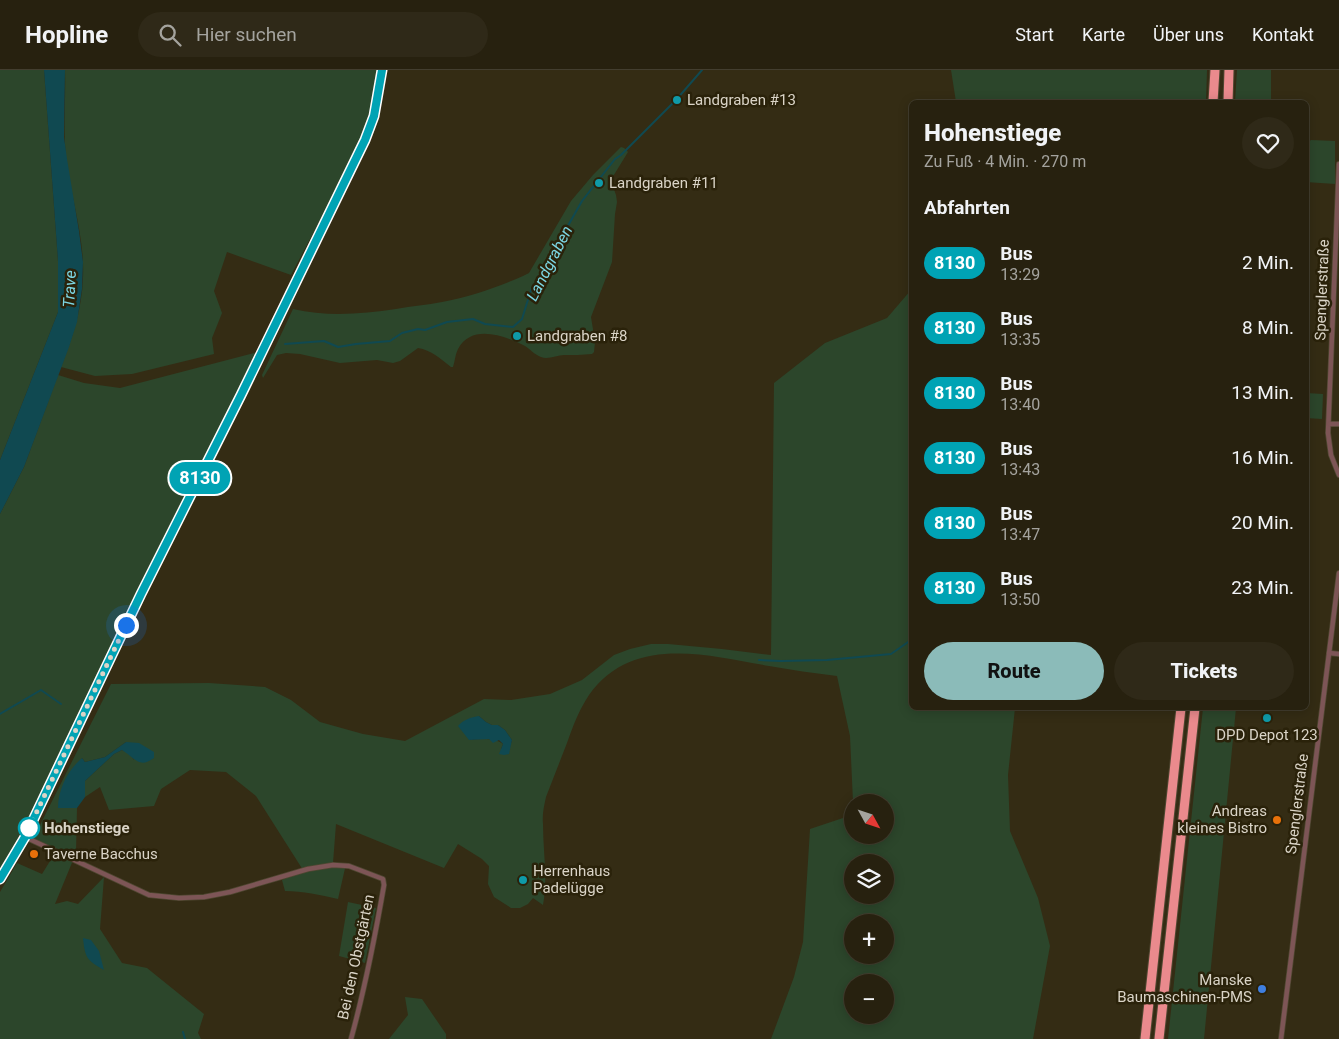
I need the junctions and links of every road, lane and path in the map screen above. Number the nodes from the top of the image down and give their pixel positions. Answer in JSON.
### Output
{"nodes":[{"id":1,"x":382,"y":70,"type":"edge"},
{"id":2,"x":1215,"y":70,"type":"edge"},
{"id":3,"x":1229,"y":70,"type":"edge"},
{"id":4,"x":1213,"y":100,"type":"edge"},
{"id":5,"x":1228,"y":100,"type":"edge"},
{"id":6,"x":1339,"y":164,"type":"edge"},
{"id":7,"x":1329,"y":424,"type":"junction"},
{"id":8,"x":1339,"y":424,"type":"edge"},
{"id":9,"x":1339,"y":476,"type":"edge"},
{"id":10,"x":1339,"y":573,"type":"edge"},
{"id":11,"x":1329,"y":653,"type":"junction"},
{"id":12,"x":1339,"y":654,"type":"edge"},
{"id":13,"x":1181,"y":710,"type":"edge"},
{"id":14,"x":1195,"y":710,"type":"edge"},
{"id":15,"x":25,"y":837,"type":"junction"},
{"id":16,"x":0,"y":879,"type":"edge"},
{"id":17,"x":351,"y":1039,"type":"edge"},
{"id":18,"x":1145,"y":1039,"type":"edge"},
{"id":19,"x":1160,"y":1039,"type":"edge"},
{"id":20,"x":1281,"y":1039,"type":"edge"}],
"edges":[{"from":1,"to":15,"type":"main road"},
{"from":2,"to":4,"type":"highway"},
{"from":3,"to":5,"type":"highway"},
{"from":6,"to":7,"type":"street","name":"Spenglerstraße"},
{"from":7,"to":8,"type":"street"},
{"from":7,"to":9,"type":"street","name":"Spenglerstraße"},
{"from":10,"to":11,"type":"street","name":"Spenglerstraße"},
{"from":11,"to":12,"type":"street"},
{"from":11,"to":20,"type":"street","name":"Spenglerstraße"},
{"from":13,"to":18,"type":"highway"},
{"from":14,"to":19,"type":"highway"},
{"from":15,"to":16,"type":"main road"},
{"from":15,"to":17,"type":"street","name":"Bei den Obstgärten"}]}
